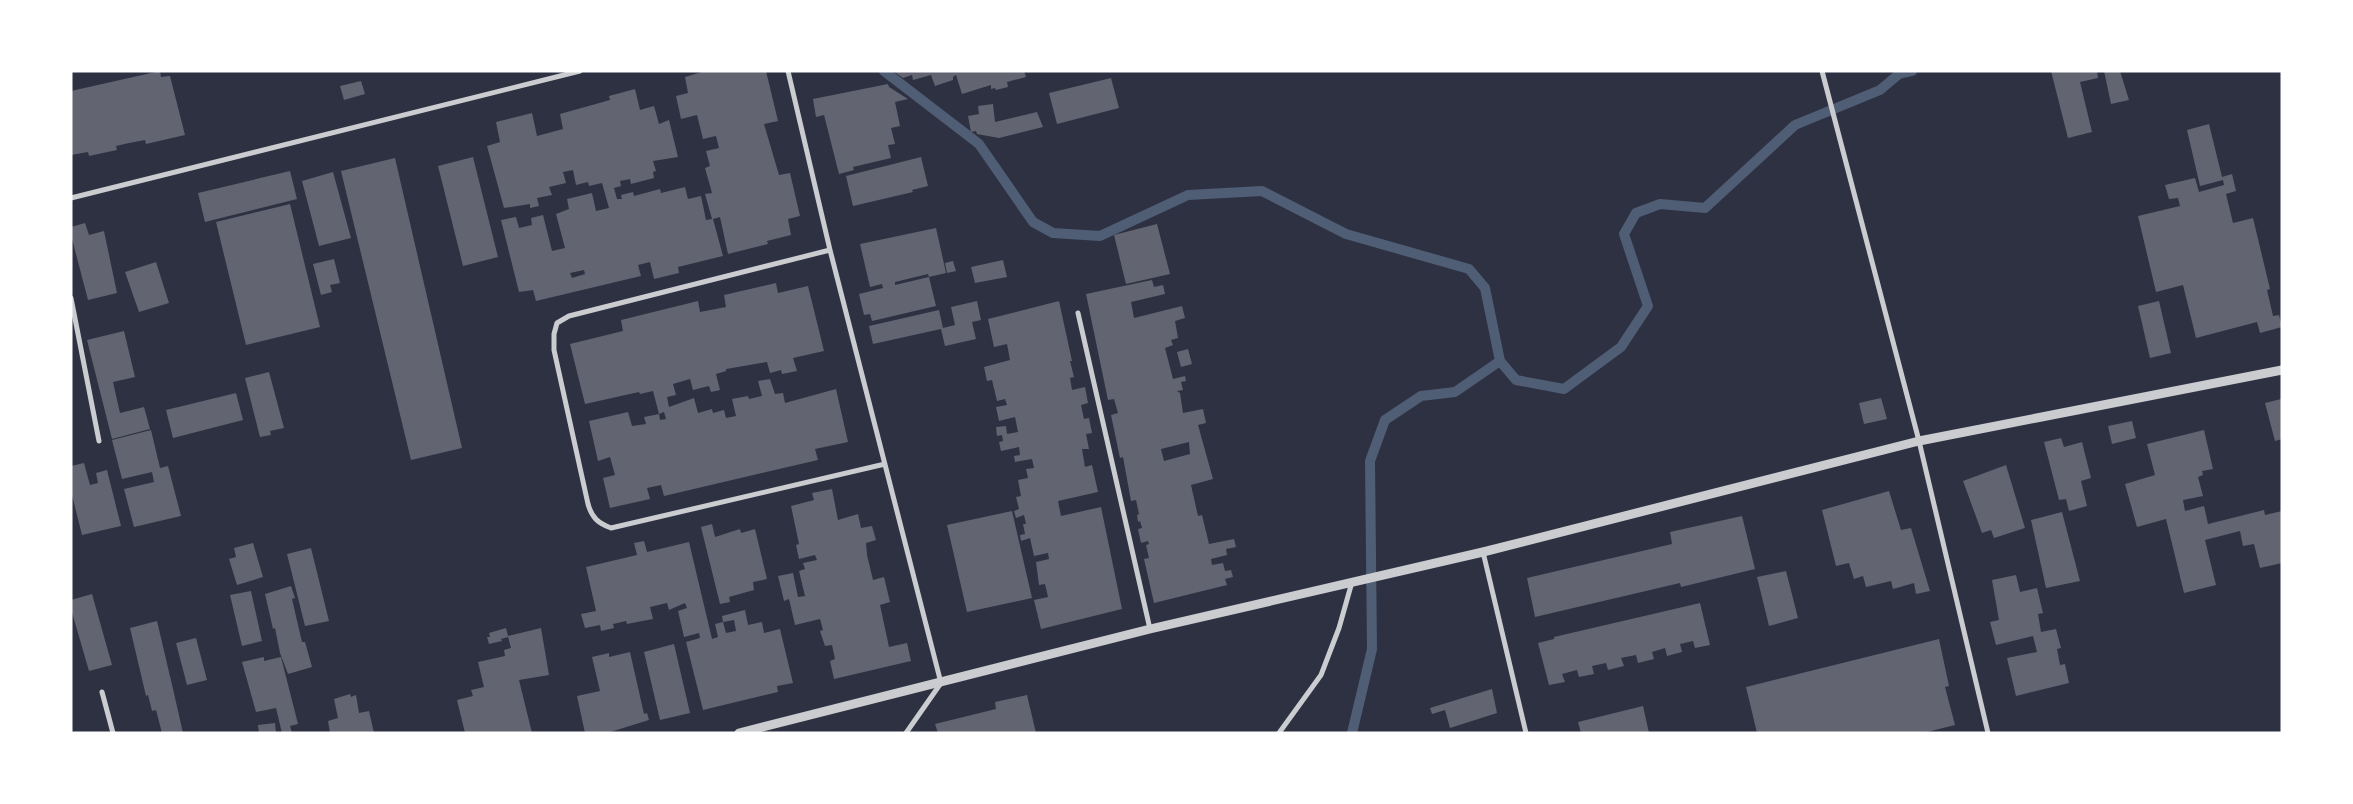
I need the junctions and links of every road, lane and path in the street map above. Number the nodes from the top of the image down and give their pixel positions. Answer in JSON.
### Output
{"nodes":[{"id":1,"x":580,"y":71,"type":"edge"},
{"id":2,"x":788,"y":71,"type":"edge"},
{"id":3,"x":1822,"y":71,"type":"edge"},
{"id":4,"x":71,"y":198,"type":"edge"},
{"id":5,"x":830,"y":250,"type":"junction"},
{"id":6,"x":71,"y":298,"type":"edge"},
{"id":7,"x":1078,"y":313,"type":"dead end"},
{"id":8,"x":2282,"y":370,"type":"edge"},
{"id":9,"x":99,"y":441,"type":"dead end"},
{"id":10,"x":1919,"y":441,"type":"junction"},
{"id":11,"x":885,"y":464,"type":"junction"},
{"id":12,"x":1483,"y":552,"type":"junction"},
{"id":13,"x":1354,"y":582,"type":"junction"},
{"id":14,"x":1150,"y":629,"type":"junction"},
{"id":15,"x":941,"y":683,"type":"junction"},
{"id":16,"x":102,"y":692,"type":"dead end"},
{"id":17,"x":113,"y":733,"type":"edge"},
{"id":18,"x":739,"y":733,"type":"edge"},
{"id":19,"x":906,"y":733,"type":"edge"},
{"id":20,"x":1279,"y":733,"type":"edge"},
{"id":21,"x":1526,"y":733,"type":"edge"},
{"id":22,"x":1988,"y":733,"type":"edge"}],
"edges":[{"from":1,"to":4,"type":"street"},
{"from":2,"to":5,"type":"street"},
{"from":3,"to":10,"type":"street"},
{"from":5,"to":11,"type":"street"},
{"from":5,"to":11,"type":"street"},
{"from":6,"to":9,"type":"street"},
{"from":7,"to":14,"type":"street"},
{"from":8,"to":10,"type":"street"},
{"from":10,"to":12,"type":"street"},
{"from":10,"to":22,"type":"street"},
{"from":11,"to":15,"type":"street"},
{"from":12,"to":13,"type":"street"},
{"from":12,"to":21,"type":"street"},
{"from":13,"to":14,"type":"street"},
{"from":13,"to":20,"type":"street"},
{"from":14,"to":15,"type":"street"},
{"from":15,"to":18,"type":"street"},
{"from":15,"to":19,"type":"street"},
{"from":16,"to":17,"type":"street"}]}
